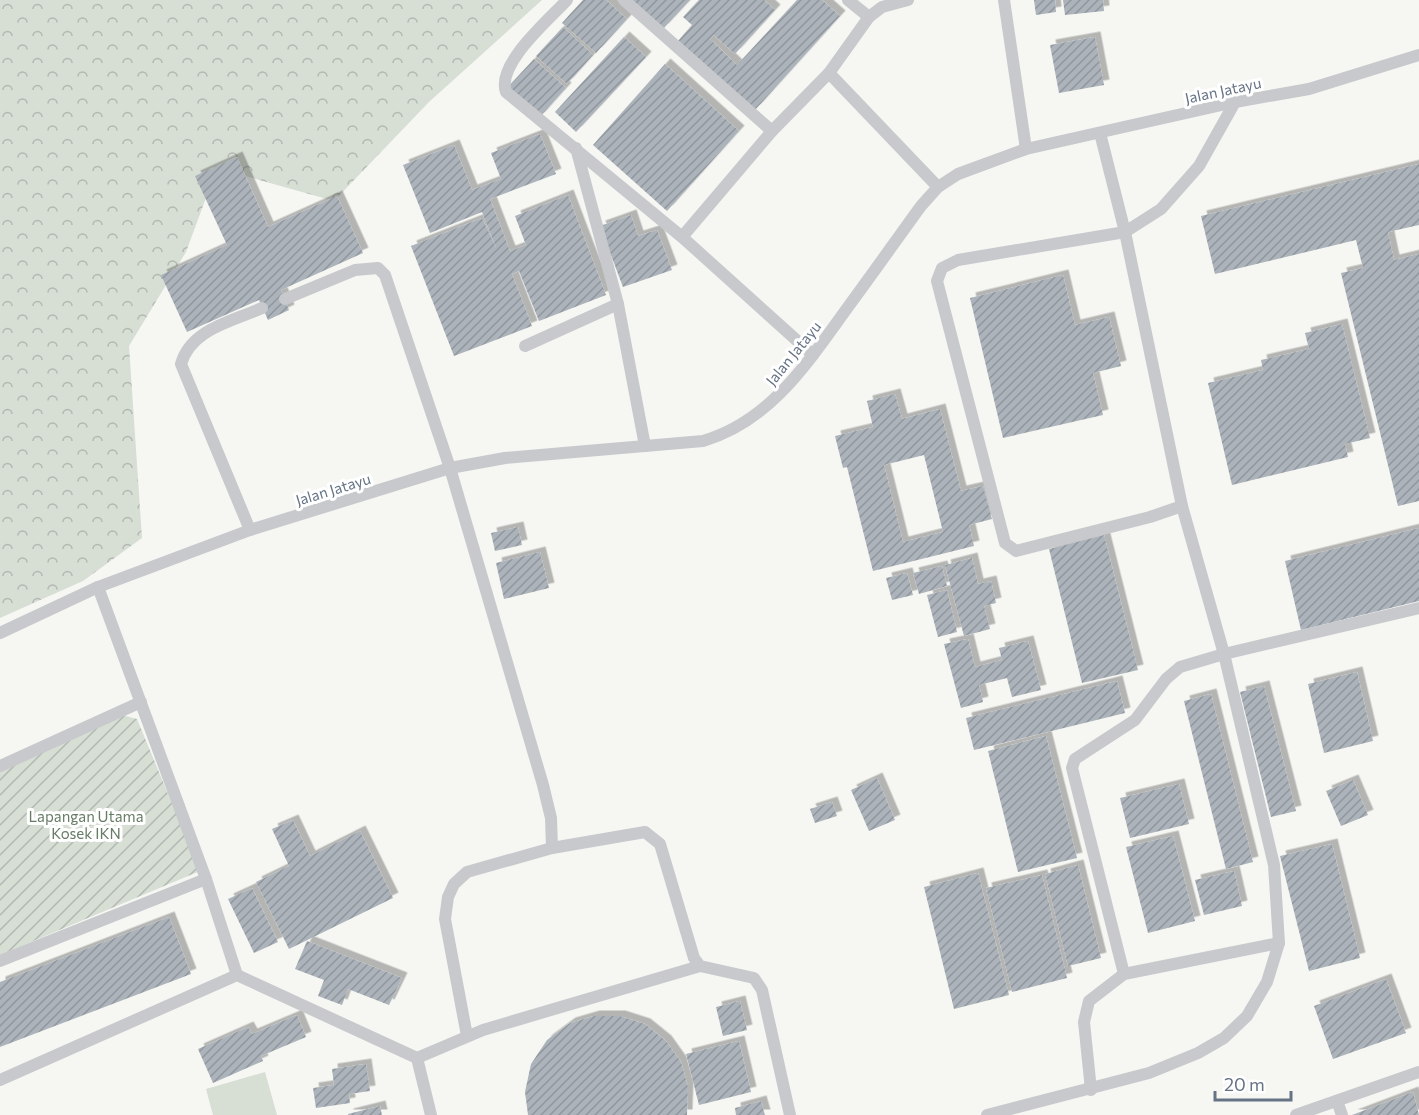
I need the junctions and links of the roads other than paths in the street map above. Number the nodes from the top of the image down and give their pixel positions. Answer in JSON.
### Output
{"nodes":[{"id":1,"x":567,"y":0,"type":"edge"},
{"id":2,"x":624,"y":0,"type":"edge"},
{"id":3,"x":848,"y":0,"type":"edge"},
{"id":4,"x":908,"y":0,"type":"edge"},
{"id":5,"x":1004,"y":0,"type":"edge"},
{"id":6,"x":869,"y":18,"type":"junction"},
{"id":7,"x":1419,"y":55,"type":"edge"},
{"id":8,"x":829,"y":73,"type":"junction"},
{"id":9,"x":1235,"y":102,"type":"junction"},
{"id":10,"x":772,"y":131,"type":"junction"},
{"id":11,"x":1100,"y":133,"type":"junction"},
{"id":12,"x":576,"y":148,"type":"junction"},
{"id":13,"x":1026,"y":149,"type":"junction"},
{"id":14,"x":938,"y":187,"type":"junction"},
{"id":15,"x":1125,"y":232,"type":"junction"},
{"id":16,"x":682,"y":237,"type":"junction"},
{"id":17,"x":285,"y":299,"type":"dead end"},
{"id":18,"x":618,"y":304,"type":"junction"},
{"id":19,"x":262,"y":308,"type":"dead end"},
{"id":20,"x":525,"y":346,"type":"dead end"},
{"id":21,"x":813,"y":355,"type":"junction"},
{"id":22,"x":645,"y":446,"type":"junction"},
{"id":23,"x":450,"y":468,"type":"junction"},
{"id":24,"x":1182,"y":506,"type":"junction"},
{"id":25,"x":250,"y":530,"type":"junction"},
{"id":26,"x":98,"y":587,"type":"junction"},
{"id":27,"x":1419,"y":608,"type":"edge"},
{"id":28,"x":0,"y":633,"type":"edge"},
{"id":29,"x":1224,"y":654,"type":"junction"},
{"id":30,"x":141,"y":702,"type":"junction"},
{"id":31,"x":0,"y":766,"type":"edge"},
{"id":32,"x":552,"y":848,"type":"junction"},
{"id":33,"x":206,"y":879,"type":"junction"},
{"id":34,"x":1279,"y":943,"type":"junction"},
{"id":35,"x":0,"y":961,"type":"edge"},
{"id":36,"x":700,"y":966,"type":"junction"},
{"id":37,"x":1124,"y":974,"type":"junction"},
{"id":38,"x":237,"y":975,"type":"junction"},
{"id":39,"x":467,"y":1036,"type":"junction"},
{"id":40,"x":417,"y":1059,"type":"junction"},
{"id":41,"x":1419,"y":1072,"type":"edge"},
{"id":42,"x":0,"y":1080,"type":"edge"},
{"id":43,"x":1091,"y":1090,"type":"junction"},
{"id":44,"x":1337,"y":1101,"type":"junction"},
{"id":45,"x":431,"y":1115,"type":"edge"},
{"id":46,"x":790,"y":1115,"type":"edge"},
{"id":47,"x":987,"y":1115,"type":"edge"},
{"id":48,"x":1296,"y":1115,"type":"edge"},
{"id":49,"x":1342,"y":1115,"type":"edge"}],
"edges":[{"from":1,"to":12,"type":"lane"},
{"from":2,"to":10,"type":"lane"},
{"from":3,"to":6,"type":"lane"},
{"from":4,"to":6,"type":"lane"},
{"from":5,"to":13,"type":"lane"},
{"from":6,"to":8,"type":"lane"},
{"from":7,"to":9,"type":"lane","name":"Jalan Jatayu"},
{"from":8,"to":10,"type":"lane"},
{"from":8,"to":14,"type":"lane"},
{"from":9,"to":11,"type":"lane","name":"Jalan Jatayu"},
{"from":9,"to":15,"type":"lane"},
{"from":10,"to":16,"type":"lane"},
{"from":11,"to":13,"type":"lane","name":"Jalan Jatayu"},
{"from":11,"to":15,"type":"lane"},
{"from":12,"to":16,"type":"lane"},
{"from":12,"to":18,"type":"lane"},
{"from":13,"to":14,"type":"lane","name":"Jalan Jatayu"},
{"from":14,"to":21,"type":"lane","name":"Jalan Jatayu"},
{"from":15,"to":24,"type":"lane"},
{"from":15,"to":24,"type":"lane"},
{"from":16,"to":21,"type":"lane"},
{"from":17,"to":23,"type":"lane"},
{"from":18,"to":20,"type":"lane"},
{"from":18,"to":22,"type":"lane"},
{"from":19,"to":25,"type":"lane"},
{"from":21,"to":22,"type":"lane","name":"Jalan Jatayu"},
{"from":22,"to":23,"type":"lane","name":"Jalan Jatayu"},
{"from":23,"to":25,"type":"lane","name":"Jalan Jatayu"},
{"from":23,"to":32,"type":"lane"},
{"from":24,"to":29,"type":"lane"},
{"from":25,"to":26,"type":"lane","name":"Jalan Jatayu"},
{"from":26,"to":28,"type":"lane","name":"Jalan Jatayu"},
{"from":26,"to":30,"type":"lane"},
{"from":27,"to":29,"type":"lane"},
{"from":29,"to":34,"type":"lane"},
{"from":29,"to":37,"type":"lane"},
{"from":30,"to":31,"type":"lane"},
{"from":30,"to":33,"type":"lane"},
{"from":32,"to":36,"type":"lane"},
{"from":32,"to":39,"type":"lane"},
{"from":33,"to":35,"type":"lane"},
{"from":33,"to":38,"type":"lane"},
{"from":34,"to":37,"type":"lane"},
{"from":34,"to":43,"type":"lane"},
{"from":36,"to":39,"type":"lane"},
{"from":36,"to":46,"type":"lane"},
{"from":37,"to":43,"type":"lane"},
{"from":38,"to":40,"type":"lane"},
{"from":38,"to":42,"type":"lane"},
{"from":39,"to":40,"type":"lane"},
{"from":40,"to":45,"type":"lane"},
{"from":41,"to":44,"type":"lane"},
{"from":43,"to":47,"type":"lane"},
{"from":44,"to":48,"type":"lane"},
{"from":44,"to":49,"type":"lane"}]}
